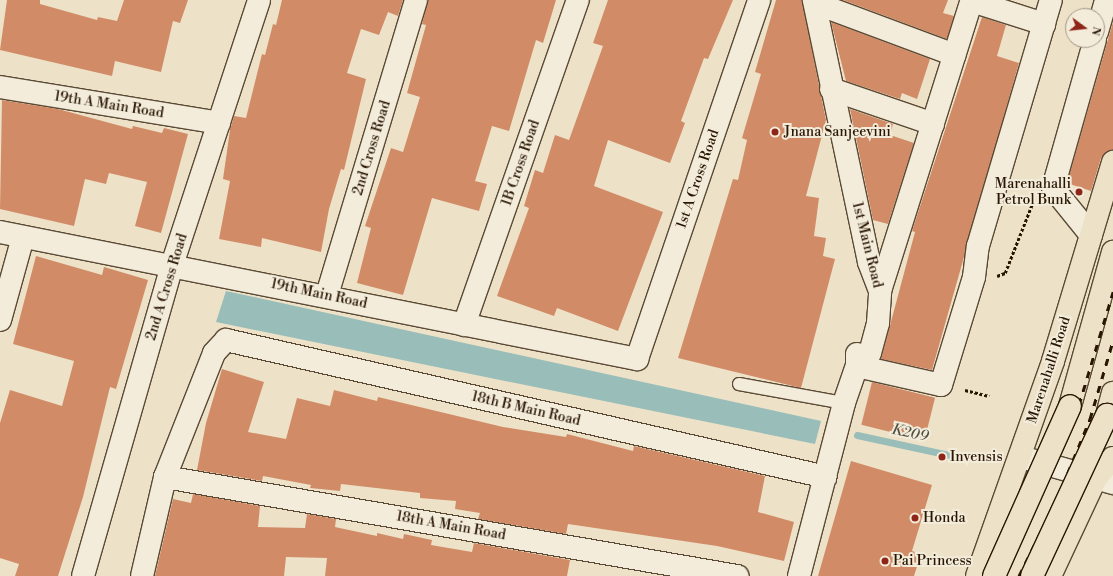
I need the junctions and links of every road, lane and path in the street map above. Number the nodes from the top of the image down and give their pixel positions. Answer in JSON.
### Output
{"nodes":[{"id":1,"x":259,"y":0,"type":"edge"},
{"id":2,"x":416,"y":0,"type":"edge"},
{"id":3,"x":578,"y":0,"type":"edge"},
{"id":4,"x":759,"y":0,"type":"edge"},
{"id":5,"x":972,"y":0,"type":"edge"},
{"id":6,"x":1051,"y":0,"type":"edge"},
{"id":7,"x":814,"y":1,"type":"edge"},
{"id":8,"x":1044,"y":24,"type":"junction"},
{"id":9,"x":1093,"y":48,"type":"edge"},
{"id":10,"x":955,"y":55,"type":"junction"},
{"id":11,"x":0,"y":87,"type":"edge"},
{"id":12,"x":831,"y":89,"type":"junction"},
{"id":13,"x":219,"y":123,"type":"junction"},
{"id":14,"x":933,"y":124,"type":"junction"},
{"id":15,"x":1113,"y":162,"type":"edge"},
{"id":16,"x":1032,"y":206,"type":"dead end"},
{"id":17,"x":0,"y":232,"type":"edge"},
{"id":18,"x":1091,"y":235,"type":"junction"},
{"id":19,"x":23,"y":237,"type":"junction"},
{"id":20,"x":1113,"y":252,"type":"edge"},
{"id":21,"x":172,"y":265,"type":"junction"},
{"id":22,"x":1005,"y":273,"type":"dead end"},
{"id":23,"x":328,"y":295,"type":"junction"},
{"id":24,"x":878,"y":297,"type":"junction"},
{"id":25,"x":0,"y":320,"type":"edge"},
{"id":26,"x":464,"y":325,"type":"junction"},
{"id":27,"x":637,"y":359,"type":"joint"},
{"id":28,"x":857,"y":366,"type":"junction"},
{"id":29,"x":739,"y":384,"type":"dead end"},
{"id":30,"x":962,"y":390,"type":"dead end"},
{"id":31,"x":1113,"y":393,"type":"edge"},
{"id":32,"x":990,"y":396,"type":"dead end"},
{"id":33,"x":844,"y":403,"type":"junction"},
{"id":34,"x":1021,"y":457,"type":"junction"},
{"id":35,"x":1113,"y":458,"type":"edge"},
{"id":36,"x":165,"y":476,"type":"junction"},
{"id":37,"x":826,"y":477,"type":"junction"},
{"id":38,"x":1105,"y":480,"type":"edge"},
{"id":39,"x":83,"y":576,"type":"edge"},
{"id":40,"x":142,"y":576,"type":"edge"},
{"id":41,"x":737,"y":576,"type":"edge"},
{"id":42,"x":799,"y":576,"type":"edge"},
{"id":43,"x":977,"y":576,"type":"edge"},
{"id":44,"x":994,"y":576,"type":"edge"},
{"id":45,"x":1032,"y":576,"type":"edge"},
{"id":46,"x":1050,"y":576,"type":"edge"}],
"edges":[{"from":1,"to":13,"type":"street","name":"2nd A Cross Road"},
{"from":2,"to":23,"type":"street","name":"2nd Cross Road"},
{"from":3,"to":26,"type":"street","name":"1B Cross Road"},
{"from":4,"to":27,"type":"street","name":"1st A Cross Road"},
{"from":5,"to":8,"type":"street"},
{"from":5,"to":10,"type":"street"},
{"from":6,"to":8,"type":"street"},
{"from":7,"to":10,"type":"street"},
{"from":7,"to":12,"type":"street","name":"1st Main Road"},
{"from":8,"to":28,"type":"street"},
{"from":9,"to":18,"type":"street"},
{"from":10,"to":14,"type":"street"},
{"from":11,"to":13,"type":"street","name":"19th A Main Road"},
{"from":12,"to":14,"type":"street"},
{"from":12,"to":24,"type":"street","name":"1st Main Road"},
{"from":13,"to":21,"type":"street","name":"2nd A Cross Road"},
{"from":14,"to":24,"type":"street"},
{"from":15,"to":18,"type":"main road","name":"Marenahalli Road"},
{"from":16,"to":22,"type":"path"},
{"from":17,"to":19,"type":"street","name":"19th Main Road"},
{"from":18,"to":34,"type":"main road","name":"Marenahalli Road"},
{"from":19,"to":21,"type":"street","name":"19th Main Road"},
{"from":19,"to":25,"type":"street"},
{"from":20,"to":44,"type":"main road","bridge":true},
{"from":21,"to":23,"type":"street","name":"19th Main Road"},
{"from":21,"to":39,"type":"street","name":"2nd A Cross Road"},
{"from":23,"to":26,"type":"street","name":"19th Main Road"},
{"from":24,"to":28,"type":"street","name":"1st Main Road"},
{"from":26,"to":27,"type":"street","name":"19th Main Road"},
{"from":28,"to":33,"type":"street","name":"1st Main Road"},
{"from":29,"to":33,"type":"lane"},
{"from":30,"to":32,"type":"path"},
{"from":31,"to":45,"type":"main road","bridge":true},
{"from":33,"to":37,"type":"street","name":"1st Main Road"},
{"from":34,"to":38,"type":"street"},
{"from":34,"to":43,"type":"main road","name":"Marenahalli Road"},
{"from":35,"to":38,"type":"main road"},
{"from":36,"to":37,"type":"street","name":"18th B Main Road"},
{"from":36,"to":40,"type":"street"},
{"from":36,"to":41,"type":"street","name":"18th A Main Road"},
{"from":37,"to":42,"type":"street","name":"1st Main Road"},
{"from":38,"to":46,"type":"main road"}]}
